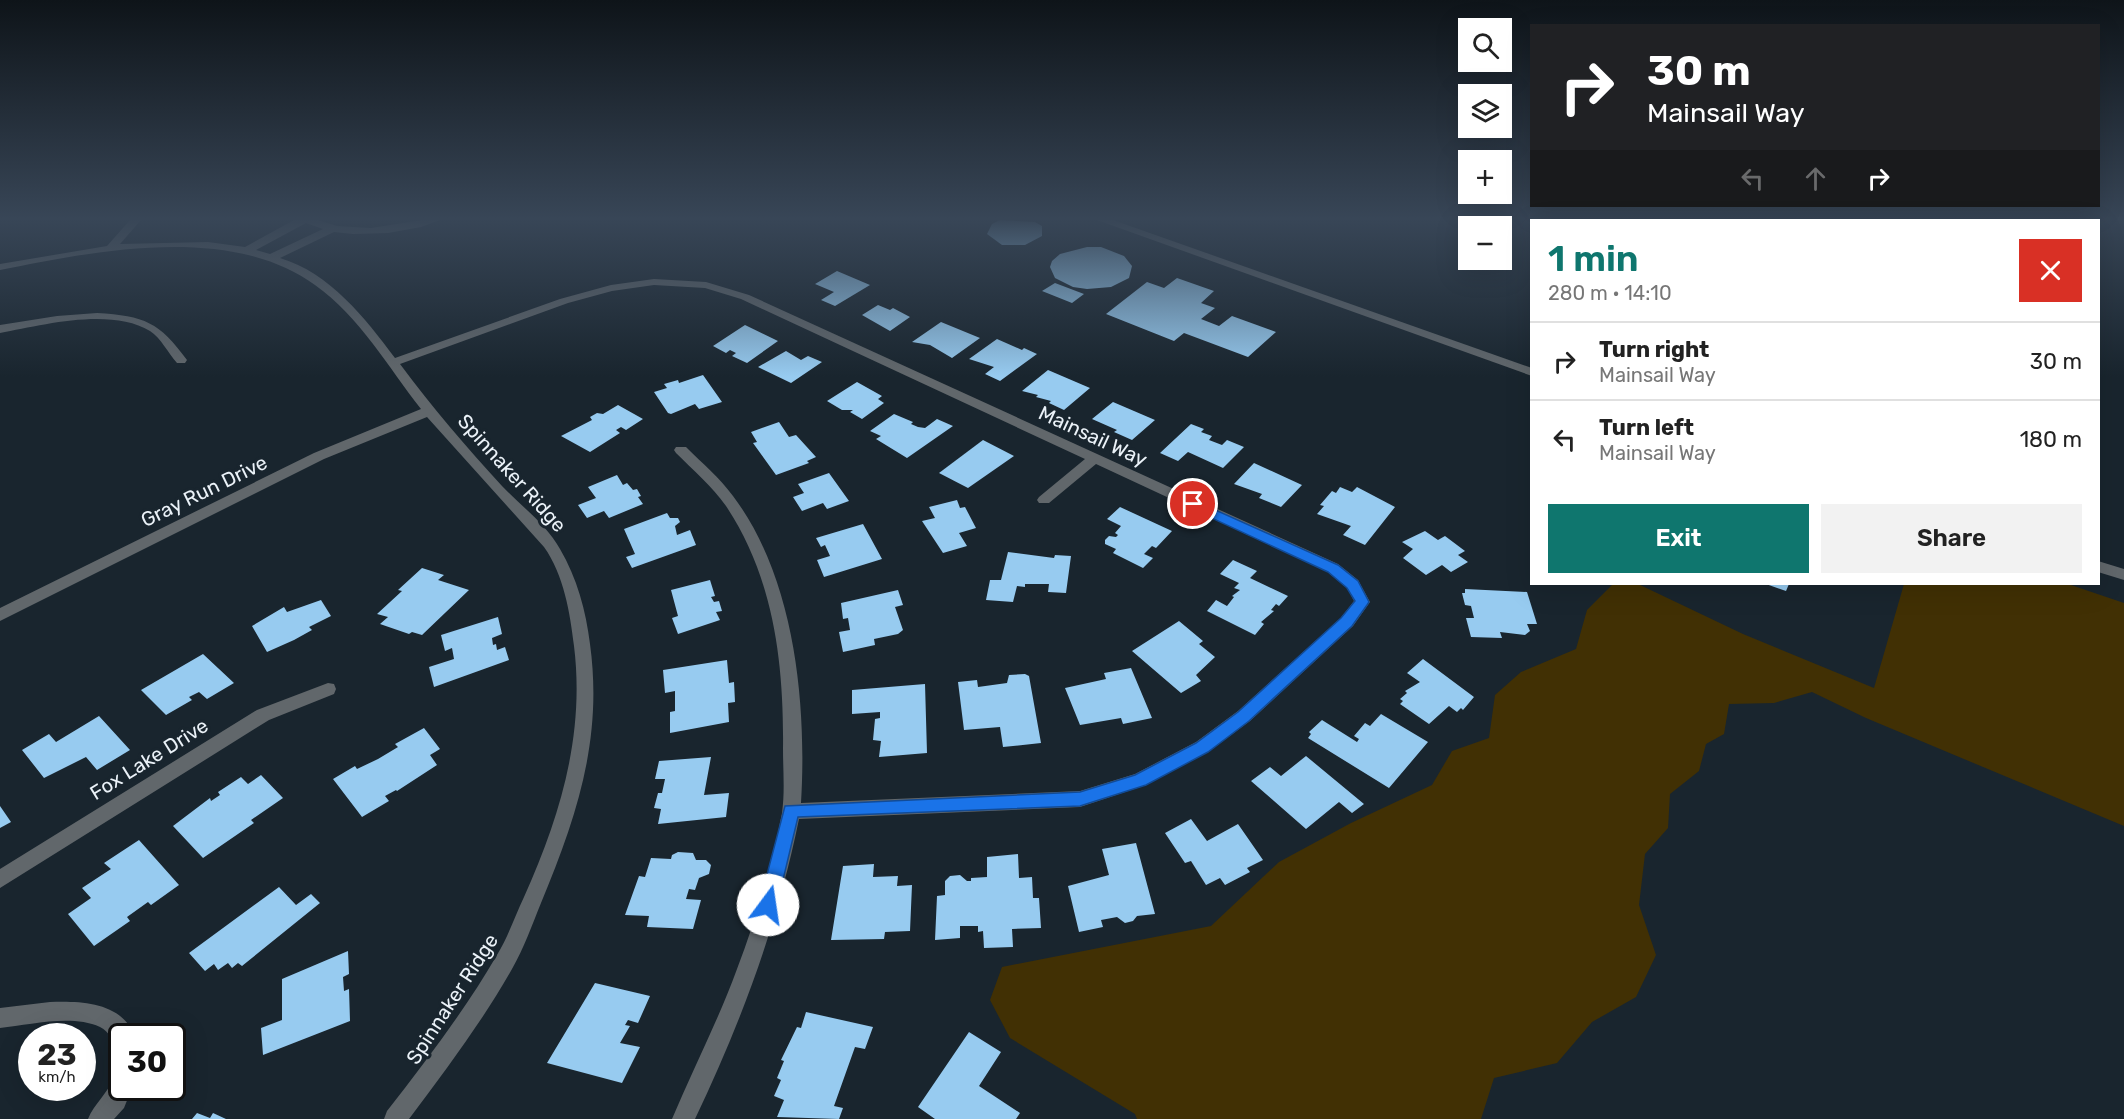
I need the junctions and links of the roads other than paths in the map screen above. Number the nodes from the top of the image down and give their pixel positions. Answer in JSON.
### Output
{"nodes":[{"id":1,"x":306,"y":272,"type":"edge"},
{"id":2,"x":1250,"y":272,"type":"edge"},
{"id":3,"x":0,"y":329,"type":"edge"},
{"id":4,"x":181,"y":360,"type":"dead end"},
{"id":5,"x":392,"y":363,"type":"junction"},
{"id":6,"x":1530,"y":371,"type":"edge"},
{"id":7,"x":429,"y":411,"type":"junction"},
{"id":8,"x":681,"y":450,"type":"dead end"},
{"id":9,"x":1093,"y":459,"type":"junction"},
{"id":10,"x":1044,"y":500,"type":"dead end"},
{"id":11,"x":2100,"y":567,"type":"edge"},
{"id":12,"x":2124,"y":575,"type":"edge"},
{"id":13,"x":0,"y":615,"type":"edge"},
{"id":14,"x":328,"y":689,"type":"dead end"},
{"id":15,"x":791,"y":811,"type":"junction"},
{"id":16,"x":0,"y":879,"type":"edge"},
{"id":17,"x":0,"y":1018,"type":"edge"},
{"id":18,"x":114,"y":1023,"type":"edge"},
{"id":19,"x":115,"y":1101,"type":"edge"},
{"id":20,"x":99,"y":1119,"type":"edge"},
{"id":21,"x":395,"y":1119,"type":"edge"},
{"id":22,"x":683,"y":1119,"type":"edge"}],
"edges":[{"from":1,"to":5,"type":"street","name":"Spinnaker Ridge"},
{"from":2,"to":6,"type":"street"},
{"from":3,"to":4,"type":"street"},
{"from":5,"to":7,"type":"street","name":"Spinnaker Ridge"},
{"from":5,"to":9,"type":"street","name":"Mainsail Way"},
{"from":7,"to":13,"type":"street","name":"Gray Run Drive"},
{"from":7,"to":21,"type":"street","name":"Spinnaker Ridge"},
{"from":8,"to":15,"type":"street"},
{"from":9,"to":10,"type":"street"},
{"from":9,"to":15,"type":"street","name":"Mainsail Way"},
{"from":11,"to":12,"type":"street"},
{"from":14,"to":16,"type":"street","name":"Fox Lake Drive"},
{"from":15,"to":22,"type":"street"},
{"from":17,"to":18,"type":"street"},
{"from":19,"to":20,"type":"street"}]}
